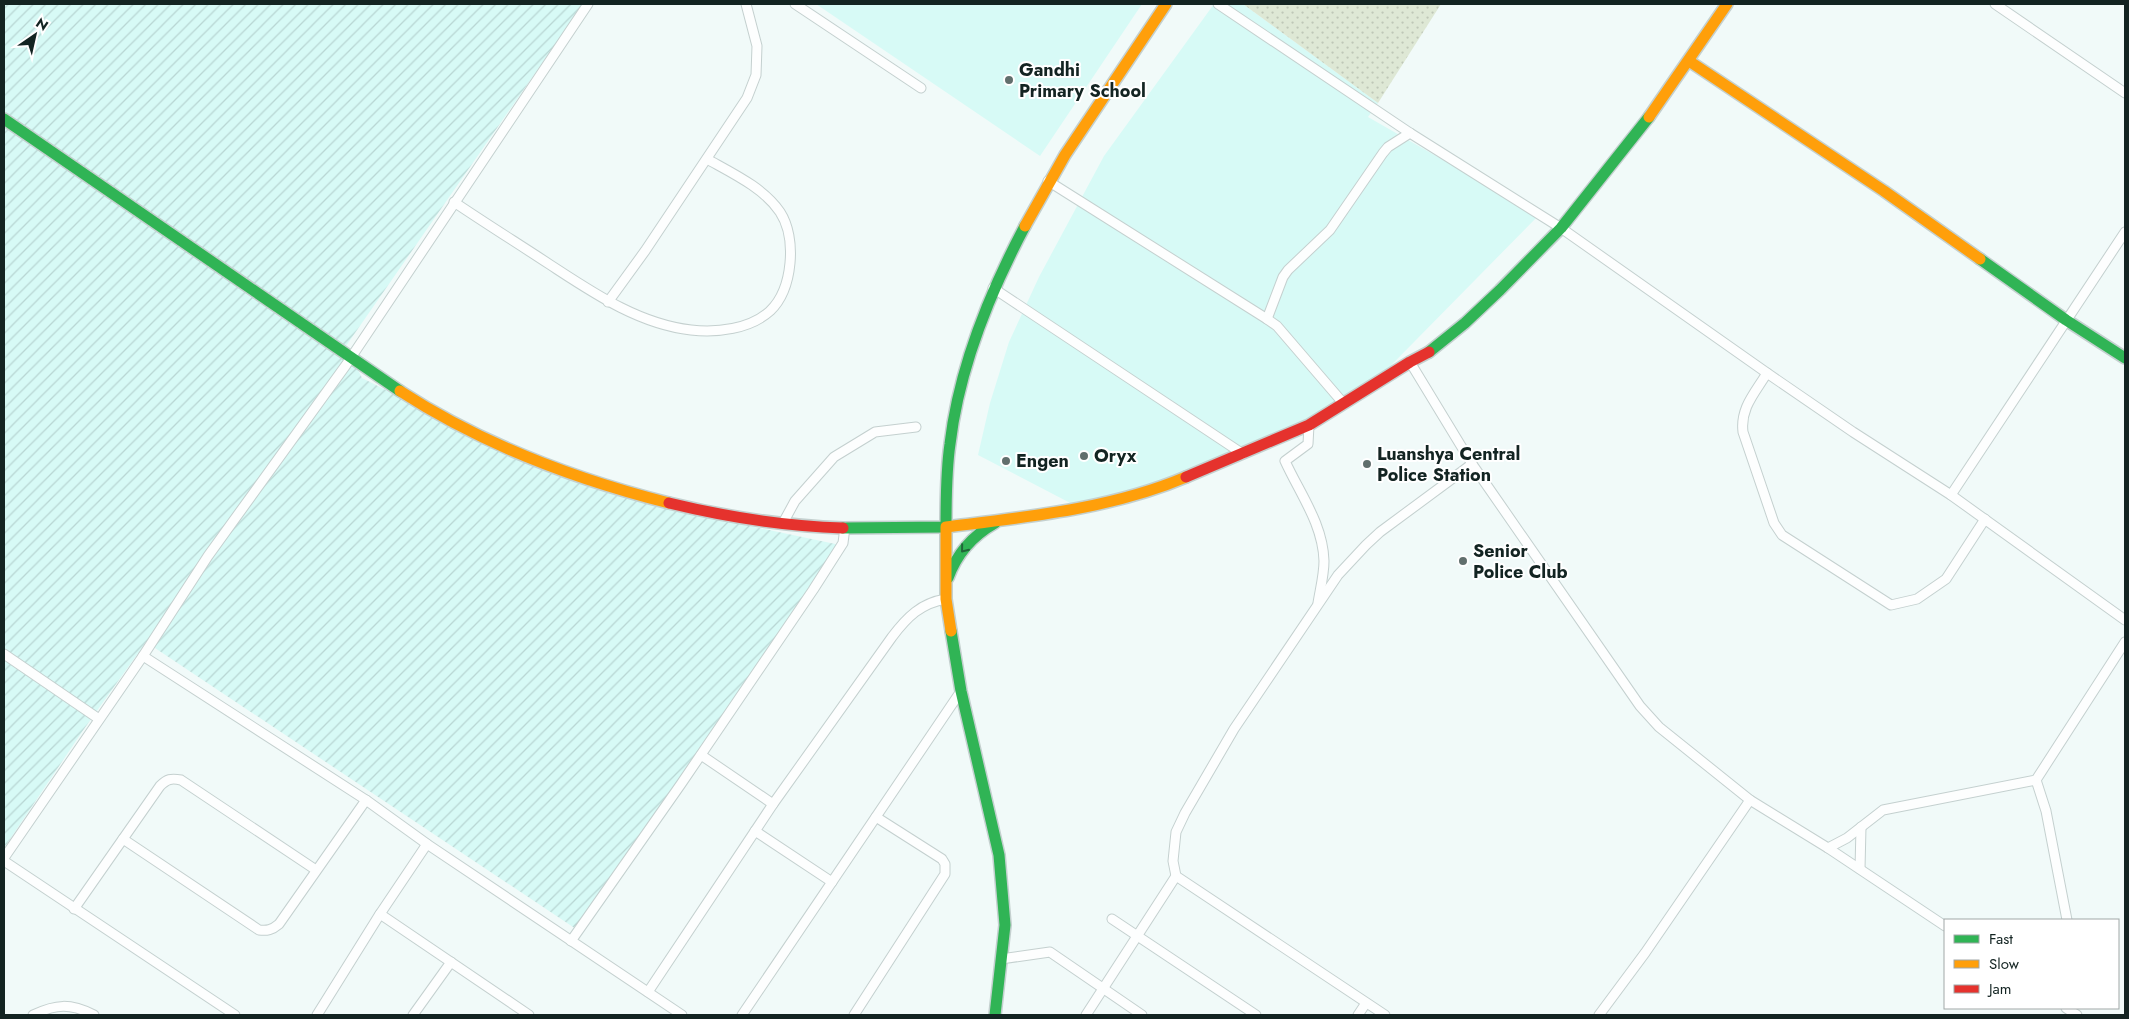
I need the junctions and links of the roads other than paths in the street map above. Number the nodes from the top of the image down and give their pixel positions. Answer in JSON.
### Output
{"nodes":[{"id":1,"x":588,"y":4,"type":"edge"},
{"id":2,"x":746,"y":4,"type":"edge"},
{"id":3,"x":795,"y":4,"type":"edge"},
{"id":4,"x":1166,"y":4,"type":"edge"},
{"id":5,"x":1218,"y":4,"type":"edge"},
{"id":6,"x":1727,"y":4,"type":"edge"},
{"id":7,"x":1995,"y":4,"type":"edge"},
{"id":8,"x":1689,"y":60,"type":"junction"},
{"id":9,"x":921,"y":88,"type":"dead end"},
{"id":10,"x":2125,"y":93,"type":"edge"},
{"id":11,"x":4,"y":119,"type":"edge"},
{"id":12,"x":1410,"y":133,"type":"junction"},
{"id":13,"x":707,"y":159,"type":"junction"},
{"id":14,"x":1048,"y":182,"type":"junction"},
{"id":15,"x":454,"y":202,"type":"junction"},
{"id":16,"x":1561,"y":228,"type":"junction"},
{"id":17,"x":2125,"y":232,"type":"edge"},
{"id":18,"x":993,"y":288,"type":"junction"},
{"id":19,"x":608,"y":302,"type":"junction"},
{"id":20,"x":1267,"y":318,"type":"junction"},
{"id":21,"x":2066,"y":320,"type":"junction"},
{"id":22,"x":351,"y":358,"type":"junction"},
{"id":23,"x":2125,"y":358,"type":"edge"},
{"id":24,"x":1410,"y":362,"type":"junction"},
{"id":25,"x":1767,"y":373,"type":"junction"},
{"id":26,"x":1344,"y":404,"type":"junction"},
{"id":27,"x":1308,"y":425,"type":"junction"},
{"id":28,"x":916,"y":427,"type":"dead end"},
{"id":29,"x":1243,"y":454,"type":"junction"},
{"id":30,"x":1472,"y":464,"type":"junction"},
{"id":31,"x":1951,"y":495,"type":"junction"},
{"id":32,"x":1985,"y":519,"type":"junction"},
{"id":33,"x":1001,"y":520,"type":"junction"},
{"id":34,"x":783,"y":523,"type":"junction"},
{"id":35,"x":845,"y":527,"type":"junction"},
{"id":36,"x":946,"y":527,"type":"junction"},
{"id":37,"x":946,"y":596,"type":"junction"},
{"id":38,"x":1318,"y":606,"type":"junction"},
{"id":39,"x":2125,"y":620,"type":"edge"},
{"id":40,"x":2125,"y":642,"type":"edge"},
{"id":41,"x":4,"y":654,"type":"edge"},
{"id":42,"x":143,"y":656,"type":"junction"},
{"id":43,"x":961,"y":691,"type":"junction"},
{"id":44,"x":99,"y":719,"type":"junction"},
{"id":45,"x":701,"y":755,"type":"junction"},
{"id":46,"x":2036,"y":780,"type":"junction"},
{"id":47,"x":366,"y":800,"type":"junction"},
{"id":48,"x":1750,"y":800,"type":"junction"},
{"id":49,"x":773,"y":804,"type":"junction"},
{"id":50,"x":876,"y":817,"type":"junction"},
{"id":51,"x":1861,"y":827,"type":"junction"},
{"id":52,"x":755,"y":831,"type":"junction"},
{"id":53,"x":123,"y":839,"type":"junction"},
{"id":54,"x":427,"y":844,"type":"junction"},
{"id":55,"x":1828,"y":848,"type":"junction"},
{"id":56,"x":4,"y":860,"type":"edge"},
{"id":57,"x":1860,"y":869,"type":"junction"},
{"id":58,"x":316,"y":870,"type":"junction"},
{"id":59,"x":1176,"y":876,"type":"junction"},
{"id":60,"x":832,"y":882,"type":"junction"},
{"id":61,"x":74,"y":909,"type":"junction"},
{"id":62,"x":380,"y":914,"type":"junction"},
{"id":63,"x":2067,"y":919,"type":"edge"},
{"id":64,"x":1112,"y":920,"type":"dead end"},
{"id":65,"x":1944,"y":925,"type":"edge"},
{"id":66,"x":1138,"y":935,"type":"junction"},
{"id":67,"x":571,"y":941,"type":"junction"},
{"id":68,"x":1001,"y":959,"type":"junction"},
{"id":69,"x":451,"y":962,"type":"junction"},
{"id":70,"x":1102,"y":988,"type":"junction"},
{"id":71,"x":648,"y":992,"type":"junction"},
{"id":72,"x":1366,"y":1003,"type":"junction"},
{"id":73,"x":33,"y":1015,"type":"edge"},
{"id":74,"x":94,"y":1015,"type":"edge"},
{"id":75,"x":235,"y":1015,"type":"edge"},
{"id":76,"x":317,"y":1015,"type":"edge"},
{"id":77,"x":413,"y":1015,"type":"edge"},
{"id":78,"x":529,"y":1015,"type":"edge"},
{"id":79,"x":682,"y":1015,"type":"edge"},
{"id":80,"x":742,"y":1015,"type":"edge"},
{"id":81,"x":854,"y":1015,"type":"edge"},
{"id":82,"x":995,"y":1015,"type":"edge"},
{"id":83,"x":1086,"y":1015,"type":"edge"},
{"id":84,"x":1142,"y":1015,"type":"edge"},
{"id":85,"x":1256,"y":1015,"type":"edge"},
{"id":86,"x":1358,"y":1015,"type":"edge"},
{"id":87,"x":1384,"y":1015,"type":"edge"},
{"id":88,"x":1599,"y":1015,"type":"edge"}],
"edges":[{"from":1,"to":15,"type":"street"},
{"from":2,"to":13,"type":"street"},
{"from":3,"to":9,"type":"street"},
{"from":4,"to":14,"type":"street"},
{"from":5,"to":12,"type":"street"},
{"from":6,"to":8,"type":"street"},
{"from":7,"to":10,"type":"street"},
{"from":8,"to":16,"type":"street"},
{"from":8,"to":21,"type":"street"},
{"from":11,"to":22,"type":"street"},
{"from":12,"to":16,"type":"street"},
{"from":12,"to":20,"type":"street"},
{"from":13,"to":19,"type":"street"},
{"from":13,"to":19,"type":"street"},
{"from":14,"to":18,"type":"street"},
{"from":14,"to":20,"type":"street"},
{"from":15,"to":19,"type":"street"},
{"from":15,"to":22,"type":"street"},
{"from":16,"to":24,"type":"street"},
{"from":16,"to":25,"type":"street"},
{"from":17,"to":21,"type":"street"},
{"from":18,"to":29,"type":"street"},
{"from":18,"to":36,"type":"street"},
{"from":20,"to":26,"type":"street"},
{"from":21,"to":23,"type":"street"},
{"from":21,"to":31,"type":"street"},
{"from":22,"to":34,"type":"street"},
{"from":22,"to":42,"type":"street"},
{"from":24,"to":26,"type":"street"},
{"from":24,"to":30,"type":"street"},
{"from":25,"to":31,"type":"street"},
{"from":25,"to":32,"type":"street"},
{"from":26,"to":27,"type":"street"},
{"from":27,"to":29,"type":"street"},
{"from":27,"to":38,"type":"street"},
{"from":28,"to":34,"type":"street"},
{"from":29,"to":33,"type":"street"},
{"from":30,"to":38,"type":"street"},
{"from":30,"to":48,"type":"street"},
{"from":31,"to":32,"type":"street"},
{"from":32,"to":39,"type":"street"},
{"from":33,"to":36,"type":"street"},
{"from":33,"to":37,"type":"street","one_way":true},
{"from":34,"to":35,"type":"street"},
{"from":35,"to":36,"type":"street"},
{"from":35,"to":45,"type":"street"},
{"from":36,"to":37,"type":"street"},
{"from":37,"to":43,"type":"street"},
{"from":37,"to":49,"type":"street"},
{"from":38,"to":59,"type":"street"},
{"from":40,"to":46,"type":"street"},
{"from":41,"to":44,"type":"street"},
{"from":42,"to":44,"type":"street"},
{"from":42,"to":47,"type":"street"},
{"from":43,"to":50,"type":"street"},
{"from":43,"to":68,"type":"street"},
{"from":44,"to":56,"type":"street"},
{"from":45,"to":49,"type":"street"},
{"from":45,"to":67,"type":"street"},
{"from":46,"to":51,"type":"street"},
{"from":46,"to":63,"type":"street"},
{"from":47,"to":54,"type":"street"},
{"from":47,"to":58,"type":"street"},
{"from":48,"to":55,"type":"street"},
{"from":48,"to":88,"type":"street"},
{"from":49,"to":52,"type":"street"},
{"from":50,"to":60,"type":"street"},
{"from":50,"to":81,"type":"street"},
{"from":51,"to":55,"type":"street"},
{"from":51,"to":57,"type":"street"},
{"from":52,"to":60,"type":"street"},
{"from":52,"to":71,"type":"street"},
{"from":53,"to":58,"type":"street"},
{"from":53,"to":58,"type":"street"},
{"from":53,"to":61,"type":"street"},
{"from":54,"to":62,"type":"street"},
{"from":54,"to":67,"type":"street"},
{"from":55,"to":57,"type":"street"},
{"from":56,"to":61,"type":"street"},
{"from":57,"to":65,"type":"street"},
{"from":59,"to":66,"type":"street"},
{"from":59,"to":72,"type":"street"},
{"from":60,"to":80,"type":"street"},
{"from":61,"to":75,"type":"street"},
{"from":62,"to":69,"type":"street"},
{"from":62,"to":76,"type":"street"},
{"from":64,"to":66,"type":"street"},
{"from":66,"to":70,"type":"street"},
{"from":66,"to":85,"type":"street"},
{"from":67,"to":71,"type":"street"},
{"from":68,"to":70,"type":"street"},
{"from":68,"to":82,"type":"street"},
{"from":69,"to":77,"type":"street"},
{"from":69,"to":78,"type":"street"},
{"from":70,"to":83,"type":"street"},
{"from":70,"to":84,"type":"street"},
{"from":71,"to":79,"type":"street"},
{"from":72,"to":86,"type":"street"},
{"from":72,"to":87,"type":"street"},
{"from":73,"to":74,"type":"street"}]}
